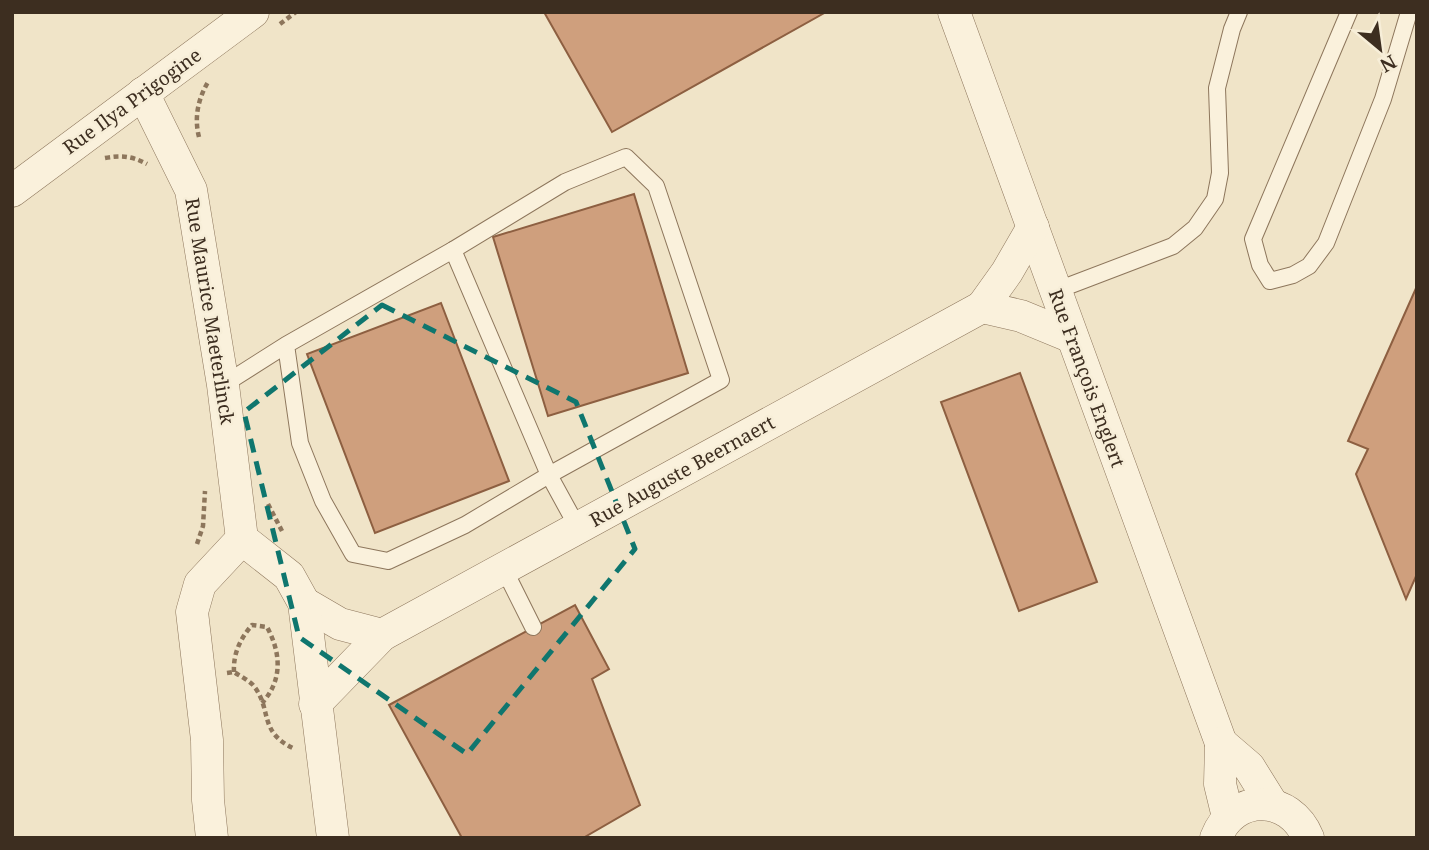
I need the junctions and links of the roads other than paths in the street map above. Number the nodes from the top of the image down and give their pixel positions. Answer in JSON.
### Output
{"nodes":[{"id":1,"x":954,"y":12,"type":"edge"},
{"id":2,"x":1239,"y":12,"type":"edge"},
{"id":3,"x":1349,"y":12,"type":"edge"},
{"id":4,"x":1409,"y":12,"type":"edge"},
{"id":5,"x":264,"y":20,"type":"edge"},
{"id":6,"x":143,"y":93,"type":"junction"},
{"id":7,"x":12,"y":191,"type":"edge"},
{"id":8,"x":1033,"y":227,"type":"junction"},
{"id":9,"x":453,"y":250,"type":"junction"},
{"id":10,"x":1055,"y":291,"type":"junction"},
{"id":11,"x":982,"y":307,"type":"junction"},
{"id":12,"x":1072,"y":337,"type":"junction"},
{"id":13,"x":286,"y":345,"type":"junction"},
{"id":14,"x":223,"y":385,"type":"junction"},
{"id":15,"x":549,"y":475,"type":"junction"},
{"id":16,"x":578,"y":528,"type":"junction"},
{"id":17,"x":242,"y":539,"type":"junction"},
{"id":18,"x":504,"y":569,"type":"junction"},
{"id":19,"x":304,"y":603,"type":"junction"},
{"id":20,"x":534,"y":627,"type":"dead end"},
{"id":21,"x":382,"y":635,"type":"junction"},
{"id":22,"x":315,"y":704,"type":"junction"},
{"id":23,"x":1222,"y":743,"type":"junction"},
{"id":24,"x":1272,"y":804,"type":"junction"},
{"id":25,"x":1218,"y":832,"type":"edge"},
{"id":26,"x":212,"y":838,"type":"edge"},
{"id":27,"x":333,"y":838,"type":"edge"},
{"id":28,"x":1308,"y":838,"type":"edge"}],
"edges":[{"from":1,"to":8,"type":"street","name":"Rue François Englert"},
{"from":2,"to":10,"type":"lane"},
{"from":3,"to":4,"type":"lane"},
{"from":5,"to":6,"type":"street","name":"Rue Ilya Prigogine"},
{"from":6,"to":7,"type":"street","name":"Rue Ilya Prigogine"},
{"from":6,"to":14,"type":"street","name":"Rue Maurice Maeterlinck"},
{"from":8,"to":10,"type":"street","name":"Rue François Englert"},
{"from":8,"to":11,"type":"street"},
{"from":9,"to":13,"type":"lane"},
{"from":9,"to":15,"type":"lane"},
{"from":9,"to":15,"type":"lane"},
{"from":10,"to":12,"type":"street","name":"Rue François Englert"},
{"from":11,"to":12,"type":"street"},
{"from":11,"to":16,"type":"street","name":"Rue Auguste Beernaert"},
{"from":12,"to":23,"type":"street","name":"Rue François Englert"},
{"from":13,"to":14,"type":"lane"},
{"from":13,"to":15,"type":"lane"},
{"from":14,"to":17,"type":"street","name":"Rue Maurice Maeterlinck"},
{"from":15,"to":16,"type":"lane"},
{"from":16,"to":18,"type":"street","name":"Rue Auguste Beernaert"},
{"from":17,"to":19,"type":"street"},
{"from":17,"to":26,"type":"street"},
{"from":18,"to":20,"type":"lane"},
{"from":18,"to":21,"type":"street","name":"Rue Auguste Beernaert"},
{"from":19,"to":21,"type":"street"},
{"from":19,"to":22,"type":"street"},
{"from":21,"to":22,"type":"street","name":"Rue Auguste Beernaert"},
{"from":22,"to":27,"type":"street"},
{"from":23,"to":24,"type":"street"},
{"from":23,"to":25,"type":"street"},
{"from":24,"to":25,"type":"street"},
{"from":24,"to":28,"type":"street"}]}
